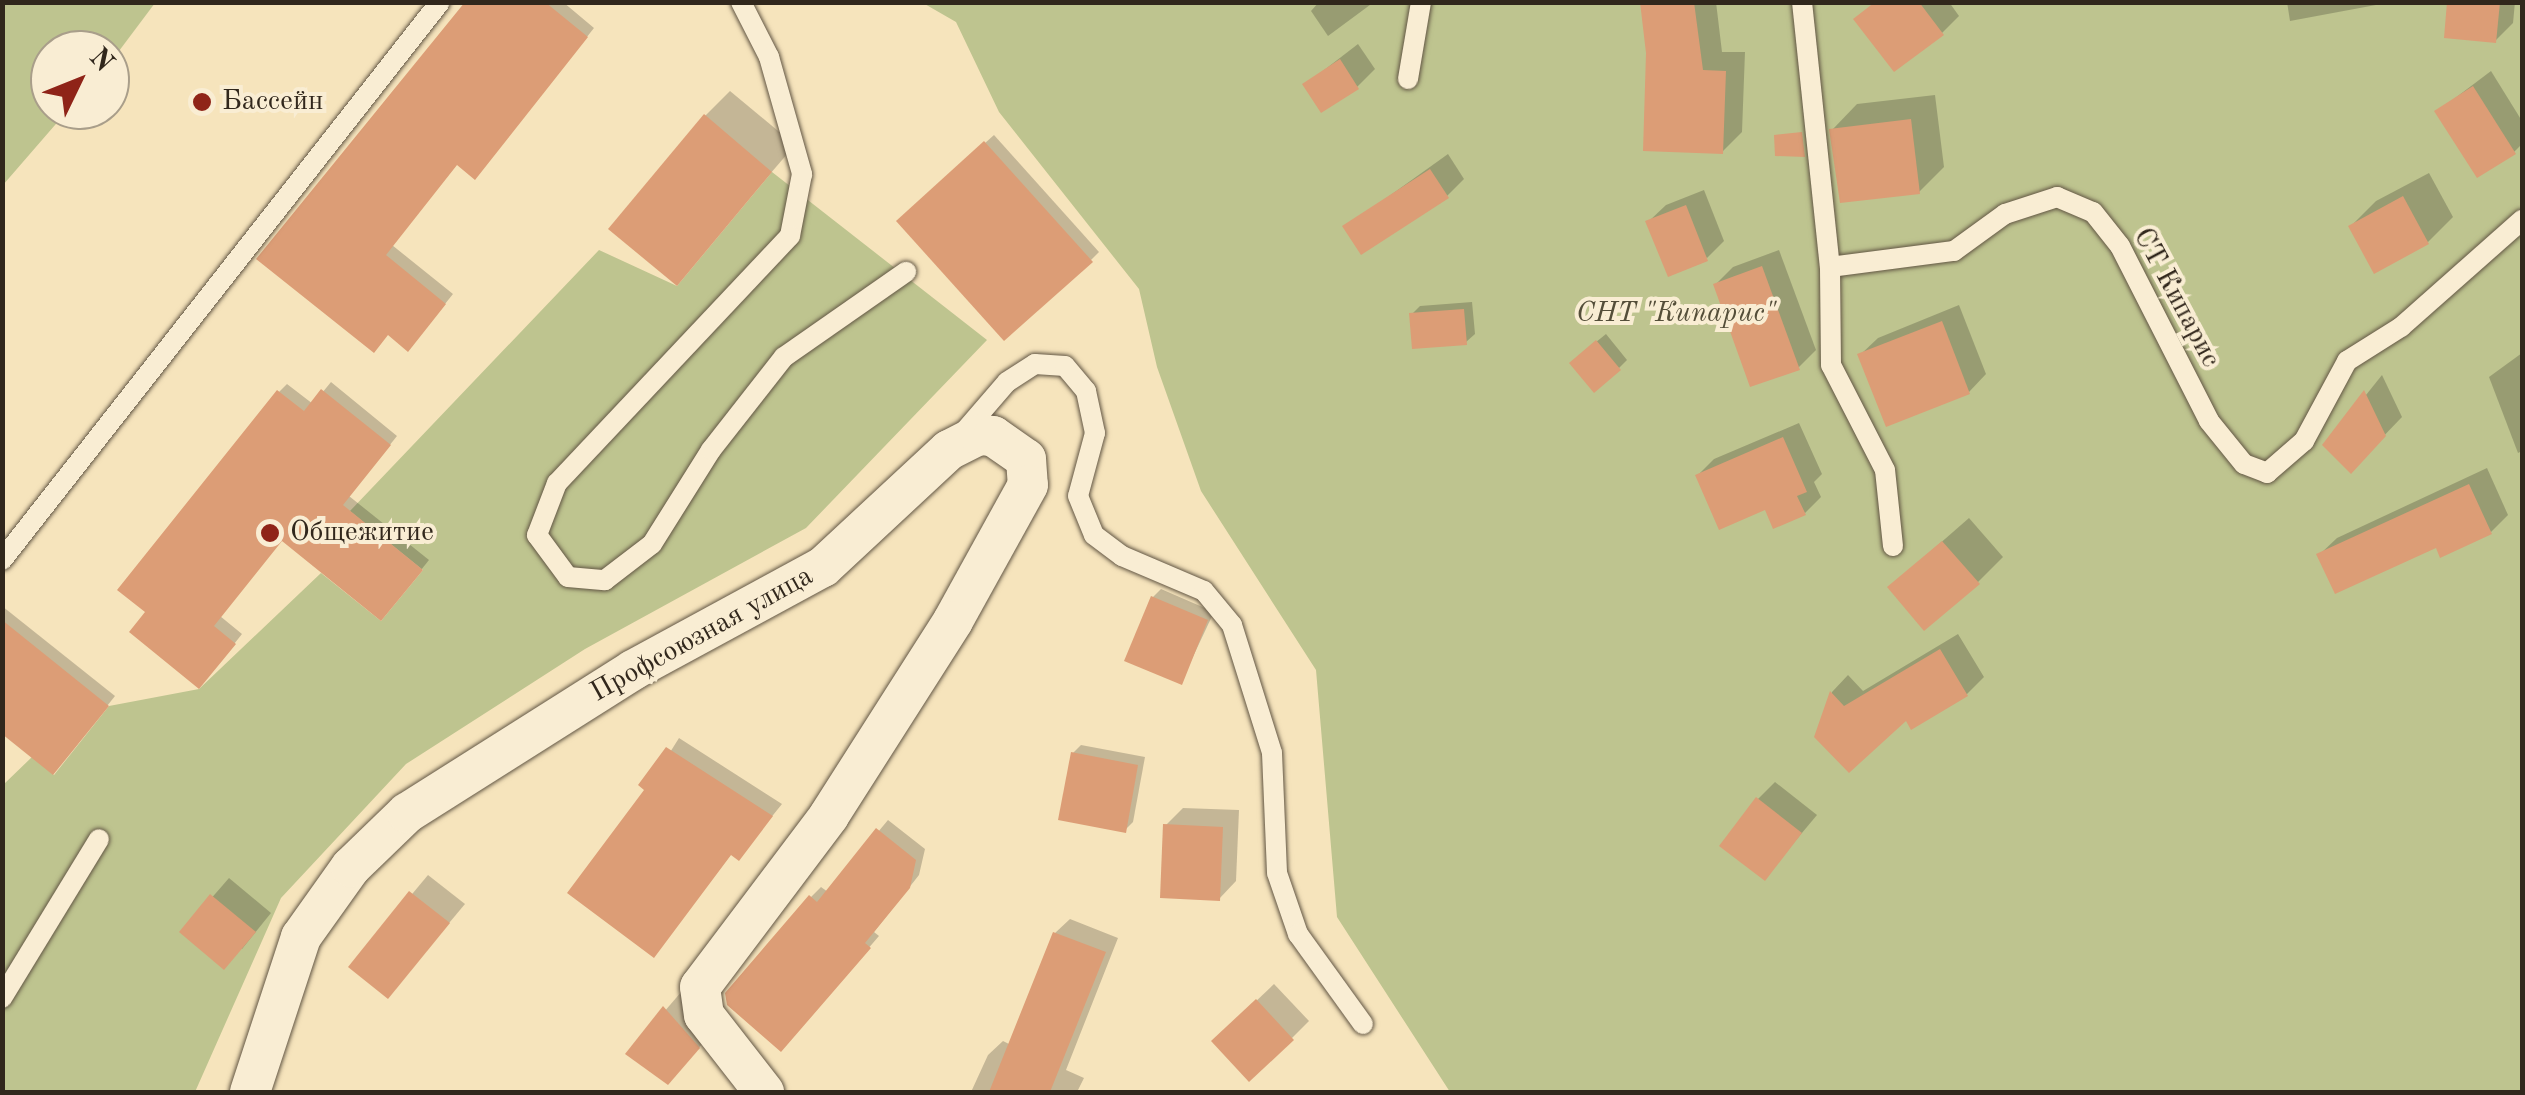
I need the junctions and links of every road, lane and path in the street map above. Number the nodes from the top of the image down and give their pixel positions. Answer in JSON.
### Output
{"nodes":[{"id":1,"x":440,"y":2,"type":"edge"},
{"id":2,"x":740,"y":2,"type":"edge"},
{"id":3,"x":1421,"y":2,"type":"edge"},
{"id":4,"x":1802,"y":2,"type":"edge"},
{"id":5,"x":1408,"y":79,"type":"dead end"},
{"id":6,"x":2522,"y":220,"type":"edge"},
{"id":7,"x":1830,"y":267,"type":"junction"},
{"id":8,"x":906,"y":272,"type":"dead end"},
{"id":9,"x":949,"y":450,"type":"junction"},
{"id":10,"x":1893,"y":546,"type":"dead end"},
{"id":11,"x":2,"y":560,"type":"edge"},
{"id":12,"x":99,"y":838,"type":"dead end"},
{"id":13,"x":2,"y":998,"type":"edge"},
{"id":14,"x":1363,"y":1024,"type":"dead end"},
{"id":15,"x":250,"y":1092,"type":"edge"},
{"id":16,"x":764,"y":1092,"type":"edge"}],
"edges":[{"from":1,"to":11,"type":"lane"},
{"from":2,"to":8,"type":"lane"},
{"from":3,"to":5,"type":"lane"},
{"from":4,"to":7,"type":"lane"},
{"from":6,"to":7,"type":"lane","name":"СТ Кипарис"},
{"from":7,"to":10,"type":"lane"},
{"from":9,"to":14,"type":"lane"},
{"from":9,"to":15,"type":"street","name":"Профсоюзная улица"},
{"from":9,"to":16,"type":"street","name":"Профсоюзная улица"},
{"from":12,"to":13,"type":"lane"}]}
